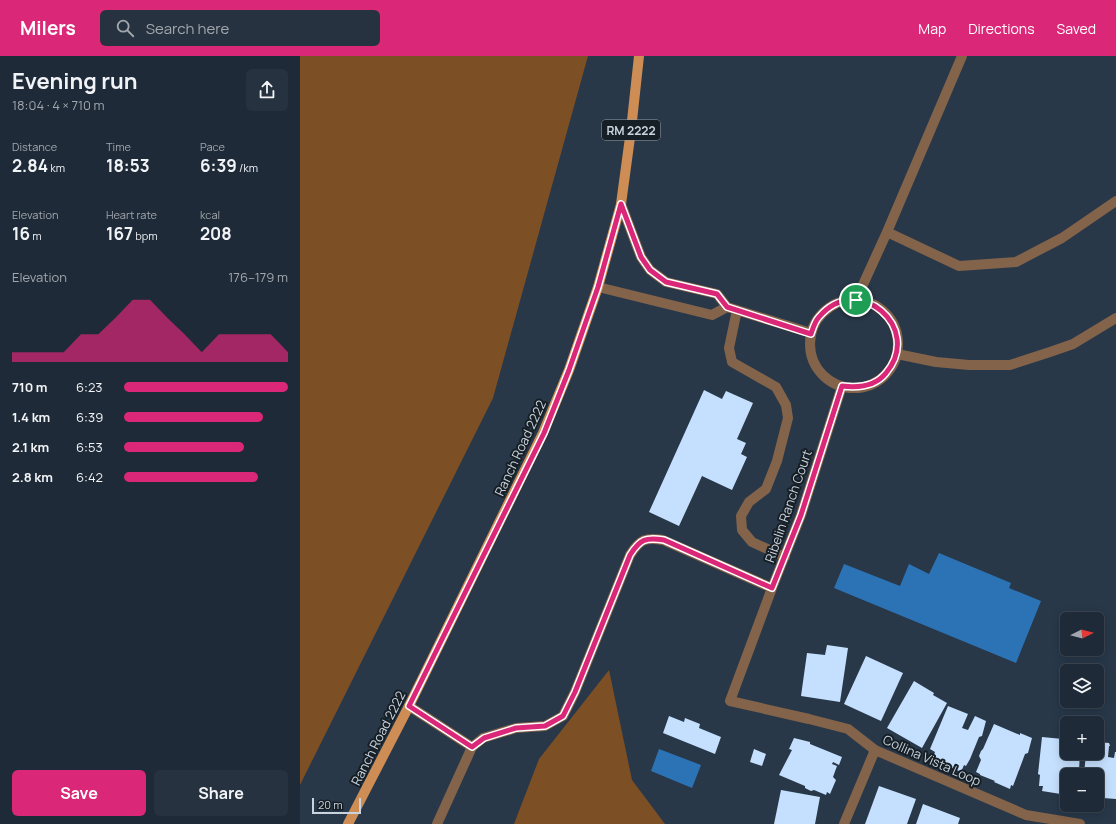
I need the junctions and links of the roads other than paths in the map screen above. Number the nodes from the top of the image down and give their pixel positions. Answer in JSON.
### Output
{"nodes":[{"id":1,"x":639,"y":56,"type":"edge"},
{"id":2,"x":962,"y":56,"type":"edge"},
{"id":3,"x":1116,"y":202,"type":"edge"},
{"id":4,"x":621,"y":204,"type":"junction"},
{"id":5,"x":887,"y":232,"type":"junction"},
{"id":6,"x":598,"y":287,"type":"junction"},
{"id":7,"x":856,"y":300,"type":"junction"},
{"id":8,"x":732,"y":309,"type":"junction"},
{"id":9,"x":1116,"y":318,"type":"edge"},
{"id":10,"x":811,"y":334,"type":"junction"},
{"id":11,"x":897,"y":354,"type":"junction"},
{"id":12,"x":842,"y":386,"type":"junction"},
{"id":13,"x":785,"y":557,"type":"junction"},
{"id":14,"x":772,"y":588,"type":"junction"},
{"id":15,"x":730,"y":701,"type":"joint"},
{"id":16,"x":409,"y":706,"type":"junction"},
{"id":17,"x":472,"y":747,"type":"junction"},
{"id":18,"x":875,"y":750,"type":"junction"},
{"id":19,"x":348,"y":824,"type":"edge"},
{"id":20,"x":437,"y":824,"type":"edge"},
{"id":21,"x":844,"y":824,"type":"edge"},
{"id":22,"x":1080,"y":824,"type":"edge"}],
"edges":[{"from":1,"to":4,"type":"main road","name":"Ranch Road 2222","number":"RM 2222"},
{"from":2,"to":5,"type":"street"},
{"from":3,"to":5,"type":"street"},
{"from":4,"to":6,"type":"main road","name":"Ranch Road 2222","number":"RM 2222"},
{"from":4,"to":8,"type":"street"},
{"from":5,"to":7,"type":"street"},
{"from":6,"to":8,"type":"street"},
{"from":6,"to":16,"type":"main road","name":"Ranch Road 2222","number":"RM 2222"},
{"from":7,"to":10,"type":"street"},
{"from":7,"to":11,"type":"street"},
{"from":8,"to":10,"type":"street"},
{"from":8,"to":13,"type":"street"},
{"from":9,"to":11,"type":"street"},
{"from":10,"to":12,"type":"street"},
{"from":11,"to":12,"type":"street"},
{"from":12,"to":13,"type":"street","name":"Ribelin Ranch Court"},
{"from":13,"to":14,"type":"street","name":"Ribelin Ranch Court"},
{"from":14,"to":15,"type":"street","name":"Ribelin Ranch Court"},
{"from":14,"to":17,"type":"street"},
{"from":15,"to":18,"type":"street","name":"Collina Vista Loop"},
{"from":16,"to":17,"type":"street"},
{"from":16,"to":19,"type":"main road","name":"Ranch Road 2222","number":"RM 2222"},
{"from":17,"to":20,"type":"street"},
{"from":18,"to":21,"type":"street"},
{"from":18,"to":22,"type":"street","name":"Collina Vista Loop"}]}
